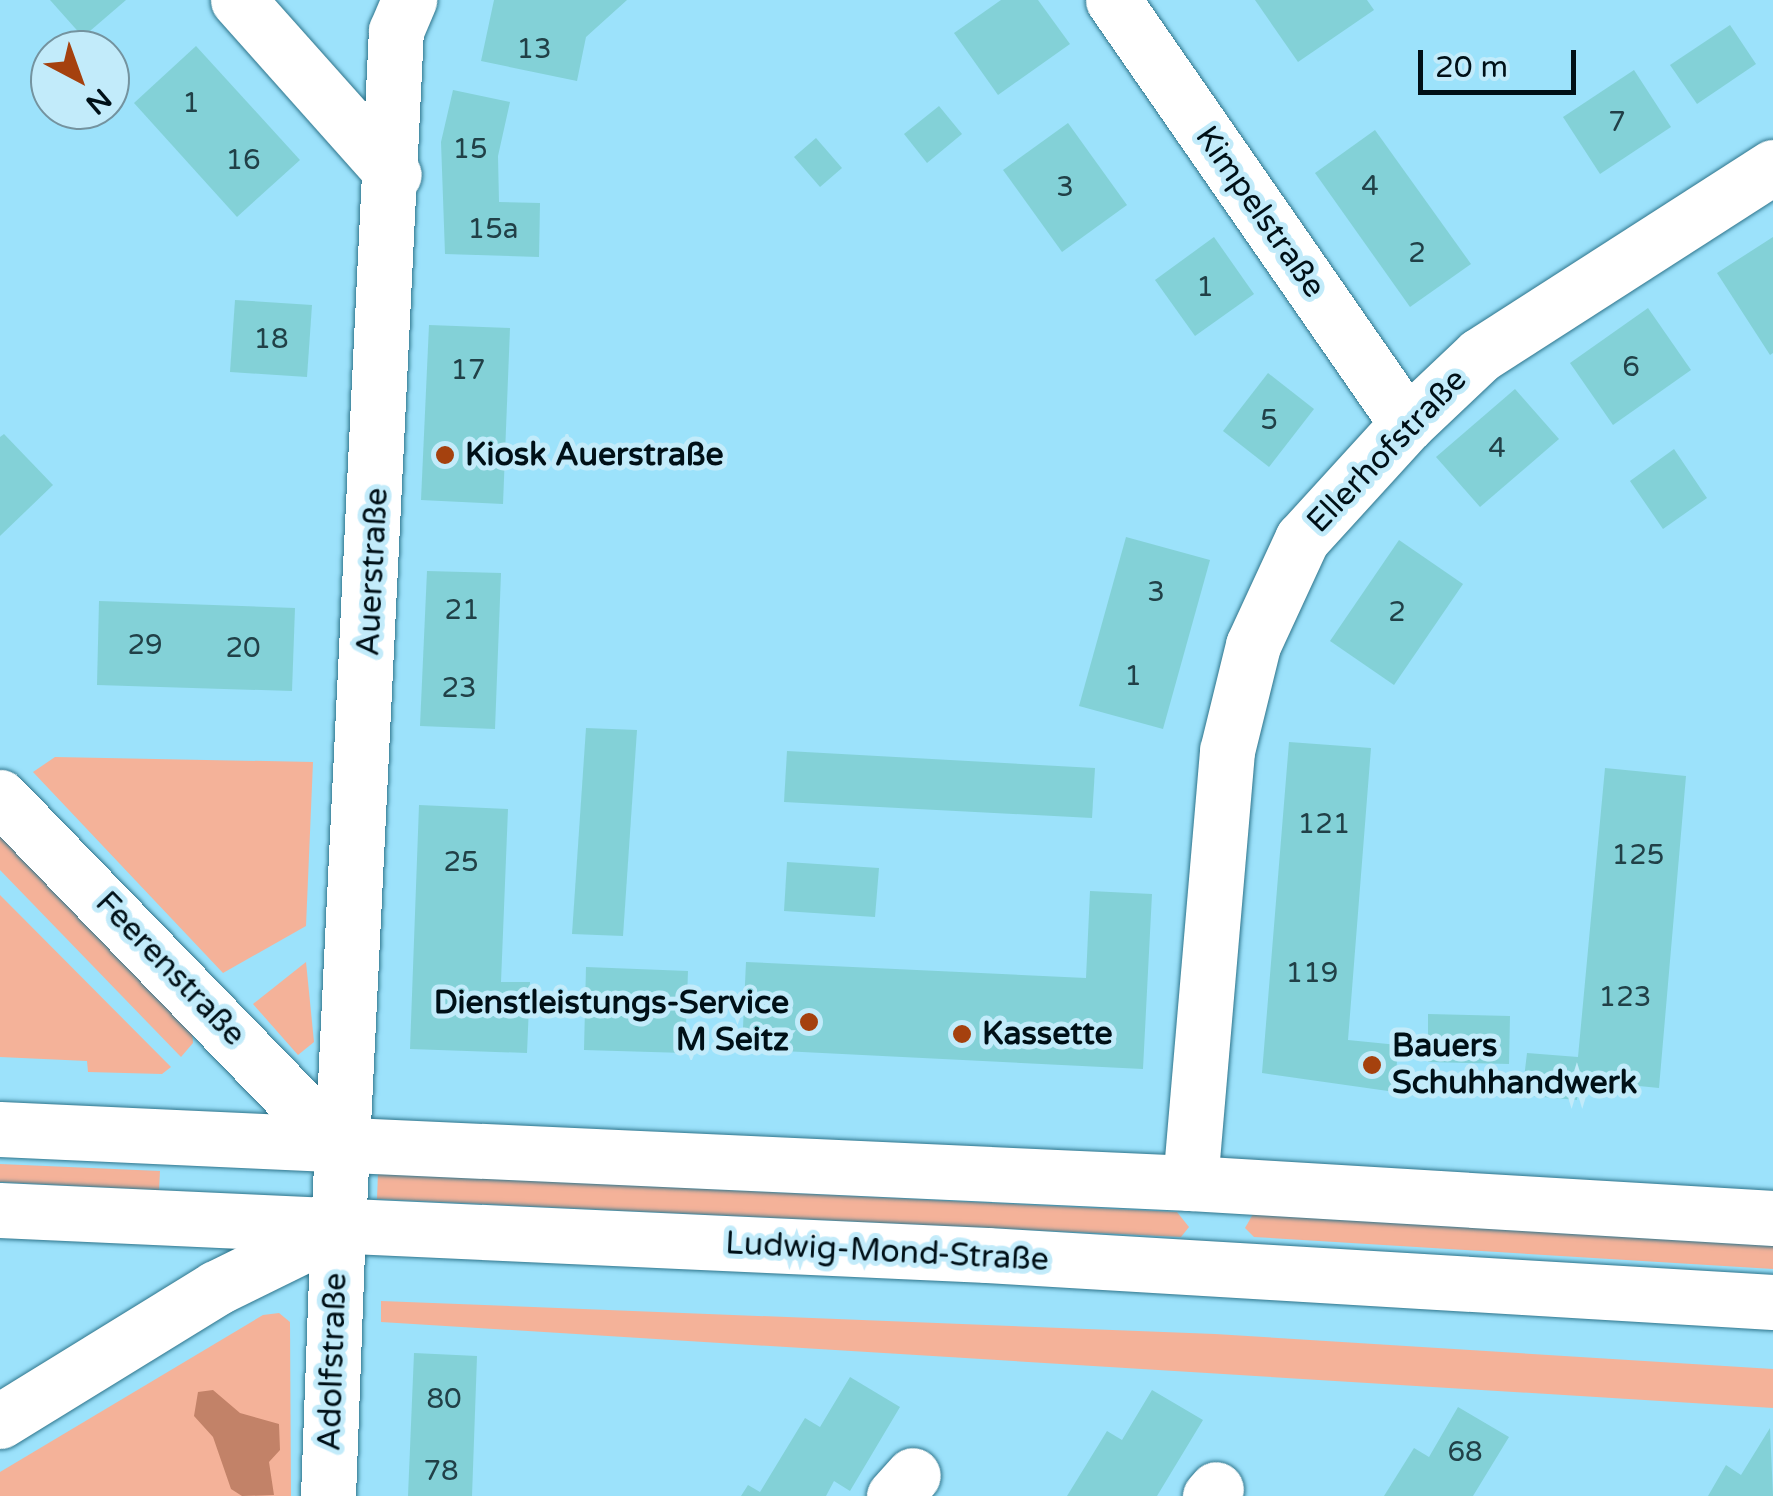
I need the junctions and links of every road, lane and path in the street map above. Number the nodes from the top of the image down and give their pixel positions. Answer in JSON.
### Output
{"nodes":[{"id":1,"x":238,"y":0,"type":"edge"},
{"id":2,"x":409,"y":0,"type":"edge"},
{"id":3,"x":1113,"y":0,"type":"edge"},
{"id":4,"x":1773,"y":167,"type":"edge"},
{"id":5,"x":394,"y":175,"type":"junction"},
{"id":6,"x":1406,"y":424,"type":"junction"},
{"id":7,"x":0,"y":796,"type":"edge"},
{"id":8,"x":0,"y":1129,"type":"edge"},
{"id":9,"x":337,"y":1146,"type":"junction"},
{"id":10,"x":1190,"y":1184,"type":"junction"},
{"id":11,"x":0,"y":1210,"type":"edge"},
{"id":12,"x":1773,"y":1218,"type":"edge"},
{"id":13,"x":338,"y":1228,"type":"junction"},
{"id":14,"x":1773,"y":1302,"type":"edge"},
{"id":15,"x":0,"y":1421,"type":"edge"},
{"id":16,"x":328,"y":1496,"type":"edge"}],
"edges":[{"from":1,"to":5,"type":"street"},
{"from":2,"to":5,"type":"street","name":"Auerstraße"},
{"from":3,"to":6,"type":"street","name":"Kimpelstraße"},
{"from":4,"to":6,"type":"street","name":"Ellerhofstraße"},
{"from":5,"to":9,"type":"street","name":"Auerstraße"},
{"from":6,"to":10,"type":"street","name":"Ellerhofstraße"},
{"from":7,"to":9,"type":"street","name":"Feerenstraße"},
{"from":8,"to":9,"type":"street"},
{"from":9,"to":10,"type":"street"},
{"from":9,"to":13,"type":"street","name":"Auerstraße"},
{"from":10,"to":12,"type":"street"},
{"from":11,"to":13,"type":"street","name":"Ludwig-Mond-Straße"},
{"from":13,"to":14,"type":"street","name":"Ludwig-Mond-Straße"},
{"from":13,"to":15,"type":"street"},
{"from":13,"to":16,"type":"street","name":"Adolfstraße"}]}
